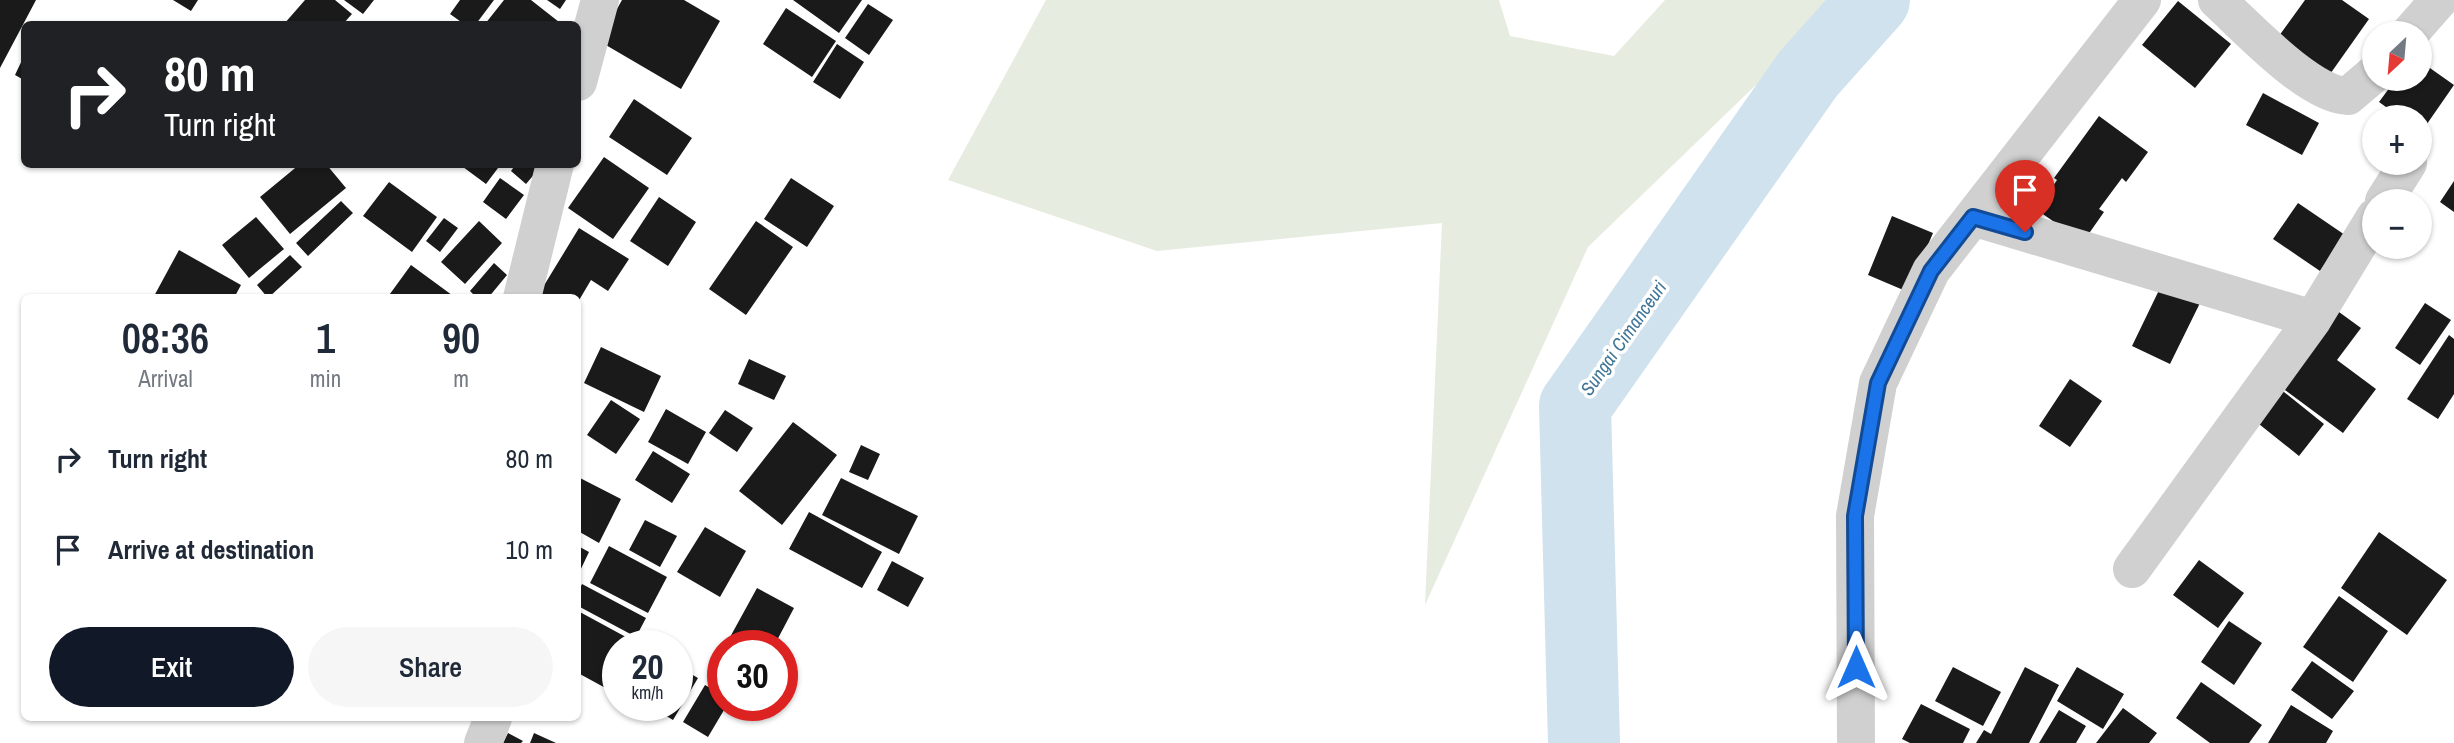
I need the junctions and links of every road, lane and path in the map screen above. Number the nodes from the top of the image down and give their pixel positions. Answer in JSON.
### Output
{"nodes":[{"id":1,"x":600,"y":0,"type":"edge"},
{"id":2,"x":2142,"y":0,"type":"edge"},
{"id":3,"x":2217,"y":0,"type":"edge"},
{"id":4,"x":2439,"y":0,"type":"edge"},
{"id":5,"x":2421,"y":21,"type":"edge"},
{"id":6,"x":581,"y":71,"type":"edge"},
{"id":7,"x":2362,"y":84,"type":"edge"},
{"id":8,"x":554,"y":168,"type":"edge"},
{"id":9,"x":1973,"y":217,"type":"junction"},
{"id":10,"x":2362,"y":238,"type":"edge"},
{"id":11,"x":523,"y":294,"type":"edge"},
{"id":12,"x":2313,"y":319,"type":"junction"},
{"id":13,"x":2132,"y":569,"type":"dead end"},
{"id":14,"x":492,"y":721,"type":"edge"},
{"id":15,"x":483,"y":743,"type":"edge"},
{"id":16,"x":1856,"y":743,"type":"edge"}],
"edges":[{"from":1,"to":6,"type":"street"},
{"from":2,"to":9,"type":"street"},
{"from":3,"to":7,"type":"street"},
{"from":4,"to":5,"type":"street"},
{"from":8,"to":11,"type":"street"},
{"from":9,"to":12,"type":"street"},
{"from":9,"to":16,"type":"street"},
{"from":10,"to":12,"type":"street"},
{"from":12,"to":13,"type":"street"},
{"from":14,"to":15,"type":"street"}]}
